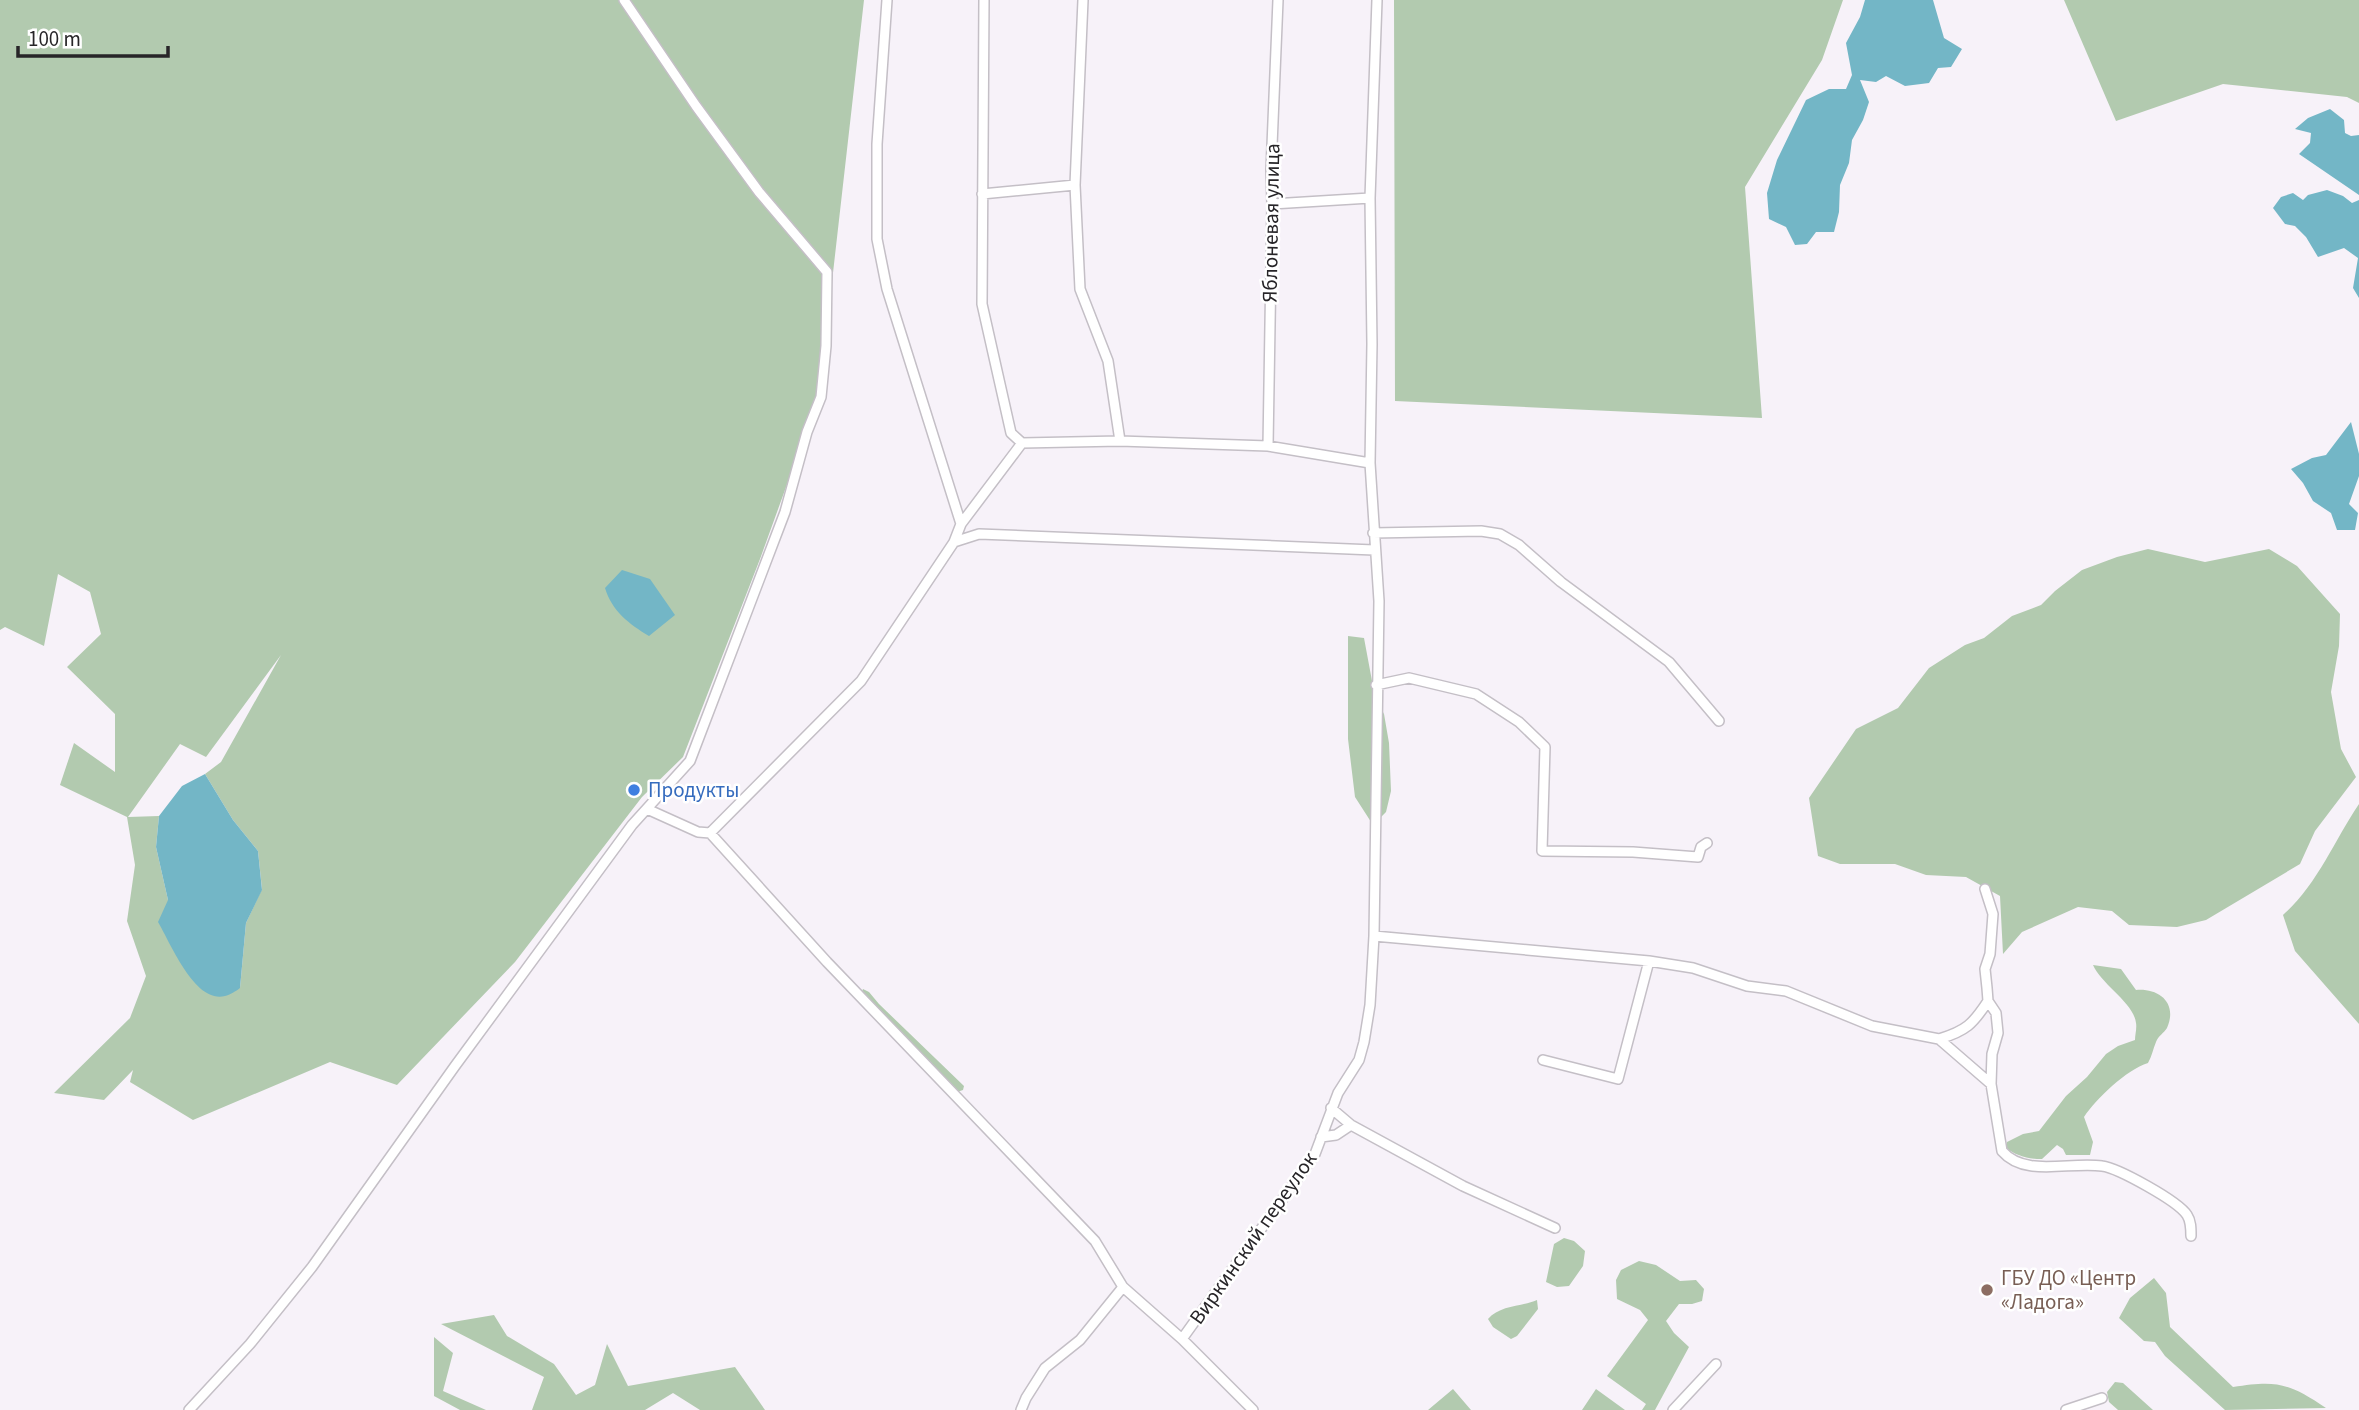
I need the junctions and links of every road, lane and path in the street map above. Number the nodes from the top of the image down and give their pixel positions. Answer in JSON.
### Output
{"nodes":[{"id":1,"x":624,"y":0,"type":"edge"},
{"id":2,"x":887,"y":0,"type":"edge"},
{"id":3,"x":984,"y":0,"type":"edge"},
{"id":4,"x":1083,"y":0,"type":"edge"},
{"id":5,"x":1278,"y":0,"type":"edge"},
{"id":6,"x":1377,"y":0,"type":"edge"},
{"id":7,"x":1075,"y":185,"type":"junction"},
{"id":8,"x":982,"y":194,"type":"junction"},
{"id":9,"x":1370,"y":198,"type":"junction"},
{"id":10,"x":1272,"y":204,"type":"junction"},
{"id":11,"x":1120,"y":441,"type":"junction"},
{"id":12,"x":1022,"y":443,"type":"junction"},
{"id":13,"x":1268,"y":446,"type":"junction"},
{"id":14,"x":1370,"y":463,"type":"junction"},
{"id":15,"x":961,"y":524,"type":"junction"},
{"id":16,"x":1373,"y":533,"type":"junction"},
{"id":17,"x":954,"y":542,"type":"junction"},
{"id":18,"x":1374,"y":550,"type":"junction"},
{"id":19,"x":1376,"y":685,"type":"junction"},
{"id":20,"x":1719,"y":722,"type":"dead end"},
{"id":21,"x":647,"y":809,"type":"junction"},
{"id":22,"x":710,"y":833,"type":"junction"},
{"id":23,"x":1707,"y":843,"type":"dead end"},
{"id":24,"x":1985,"y":889,"type":"dead end"},
{"id":25,"x":1374,"y":936,"type":"junction"},
{"id":26,"x":1649,"y":961,"type":"junction"},
{"id":27,"x":1988,"y":1000,"type":"junction"},
{"id":28,"x":1939,"y":1038,"type":"junction"},
{"id":29,"x":1543,"y":1060,"type":"dead end"},
{"id":30,"x":1991,"y":1084,"type":"junction"},
{"id":31,"x":1331,"y":1108,"type":"junction"},
{"id":32,"x":1351,"y":1125,"type":"junction"},
{"id":33,"x":1321,"y":1137,"type":"junction"},
{"id":34,"x":1555,"y":1228,"type":"dead end"},
{"id":35,"x":2191,"y":1236,"type":"dead end"},
{"id":36,"x":1123,"y":1287,"type":"junction"},
{"id":37,"x":1182,"y":1339,"type":"junction"},
{"id":38,"x":1716,"y":1364,"type":"dead end"},
{"id":39,"x":2102,"y":1398,"type":"dead end"},
{"id":40,"x":189,"y":1410,"type":"edge"},
{"id":41,"x":1021,"y":1410,"type":"edge"},
{"id":42,"x":1253,"y":1410,"type":"edge"},
{"id":43,"x":1673,"y":1410,"type":"edge"},
{"id":44,"x":2066,"y":1410,"type":"edge"}],
"edges":[{"from":1,"to":21,"type":"street"},
{"from":2,"to":15,"type":"street"},
{"from":3,"to":8,"type":"street"},
{"from":4,"to":7,"type":"street"},
{"from":5,"to":10,"type":"street","name":"Яблоневая улица"},
{"from":6,"to":9,"type":"street","name":"Виркинский переулок"},
{"from":7,"to":8,"type":"street"},
{"from":7,"to":11,"type":"street"},
{"from":8,"to":12,"type":"street"},
{"from":9,"to":10,"type":"street"},
{"from":9,"to":14,"type":"street","name":"Виркинский переулок"},
{"from":10,"to":13,"type":"street","name":"Яблоневая улица"},
{"from":11,"to":12,"type":"street"},
{"from":11,"to":13,"type":"street"},
{"from":12,"to":15,"type":"street"},
{"from":13,"to":14,"type":"street"},
{"from":14,"to":16,"type":"street","name":"Виркинский переулок"},
{"from":15,"to":17,"type":"street"},
{"from":16,"to":18,"type":"street","name":"Виркинский переулок"},
{"from":16,"to":20,"type":"street"},
{"from":17,"to":18,"type":"street"},
{"from":17,"to":22,"type":"street"},
{"from":18,"to":19,"type":"street","name":"Виркинский переулок"},
{"from":19,"to":23,"type":"street"},
{"from":19,"to":25,"type":"street","name":"Виркинский переулок"},
{"from":21,"to":22,"type":"street"},
{"from":21,"to":40,"type":"street"},
{"from":22,"to":36,"type":"street"},
{"from":24,"to":27,"type":"street"},
{"from":25,"to":26,"type":"street"},
{"from":25,"to":31,"type":"street","name":"Виркинский переулок"},
{"from":26,"to":28,"type":"street"},
{"from":26,"to":29,"type":"street"},
{"from":27,"to":28,"type":"street"},
{"from":27,"to":30,"type":"street"},
{"from":28,"to":30,"type":"street"},
{"from":30,"to":35,"type":"street"},
{"from":31,"to":32,"type":"street"},
{"from":31,"to":33,"type":"street","name":"Виркинский переулок"},
{"from":32,"to":33,"type":"street"},
{"from":32,"to":34,"type":"street"},
{"from":33,"to":37,"type":"street","name":"Виркинский переулок"},
{"from":36,"to":37,"type":"street"},
{"from":36,"to":41,"type":"street"},
{"from":37,"to":42,"type":"street"},
{"from":38,"to":43,"type":"street"},
{"from":39,"to":44,"type":"street"}]}
